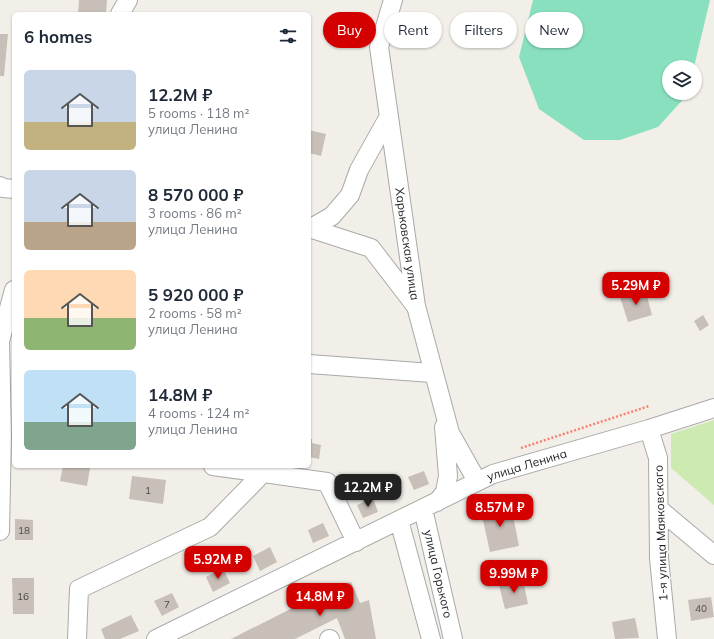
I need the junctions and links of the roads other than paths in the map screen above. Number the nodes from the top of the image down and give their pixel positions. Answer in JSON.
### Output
{"nodes":[{"id":1,"x":128,"y":0,"type":"edge"},
{"id":2,"x":393,"y":0,"type":"edge"},
{"id":3,"x":121,"y":12,"type":"edge"},
{"id":4,"x":388,"y":118,"type":"junction"},
{"id":5,"x":0,"y":186,"type":"edge"},
{"id":6,"x":12,"y":189,"type":"edge"},
{"id":7,"x":311,"y":227,"type":"edge"},
{"id":8,"x":311,"y":228,"type":"edge"},
{"id":9,"x":12,"y":297,"type":"edge"},
{"id":10,"x":416,"y":306,"type":"junction"},
{"id":11,"x":0,"y":341,"type":"edge"},
{"id":12,"x":12,"y":342,"type":"edge"},
{"id":13,"x":311,"y":364,"type":"edge"},
{"id":14,"x":432,"y":373,"type":"junction"},
{"id":15,"x":442,"y":406,"type":"junction"},
{"id":16,"x":714,"y":408,"type":"edge"},
{"id":17,"x":649,"y":429,"type":"junction"},
{"id":18,"x":5,"y":437,"type":"edge"},
{"id":19,"x":227,"y":468,"type":"edge"},
{"id":20,"x":263,"y":473,"type":"junction"},
{"id":21,"x":477,"y":481,"type":"junction"},
{"id":22,"x":430,"y":505,"type":"junction"},
{"id":23,"x":658,"y":509,"type":"junction"},
{"id":24,"x":399,"y":520,"type":"junction"},
{"id":25,"x":0,"y":531,"type":"edge"},
{"id":26,"x":356,"y":542,"type":"junction"},
{"id":27,"x":714,"y":555,"type":"edge"},
{"id":28,"x":77,"y":639,"type":"edge"},
{"id":29,"x":156,"y":639,"type":"edge"},
{"id":30,"x":431,"y":639,"type":"edge"},
{"id":31,"x":453,"y":639,"type":"edge"},
{"id":32,"x":667,"y":639,"type":"edge"}],
"edges":[{"from":1,"to":3,"type":"street"},
{"from":2,"to":4,"type":"street","name":"Харьковская улица"},
{"from":4,"to":7,"type":"street"},
{"from":4,"to":10,"type":"street","name":"Харьковская улица"},
{"from":5,"to":6,"type":"street"},
{"from":8,"to":10,"type":"street"},
{"from":9,"to":11,"type":"street"},
{"from":10,"to":14,"type":"street","name":"Харьковская улица"},
{"from":11,"to":12,"type":"street"},
{"from":11,"to":18,"type":"street"},
{"from":13,"to":14,"type":"street"},
{"from":14,"to":15,"type":"street","name":"Харьковская улица"},
{"from":15,"to":21,"type":"street","name":"Харьковская улица"},
{"from":15,"to":22,"type":"street"},
{"from":16,"to":17,"type":"street","name":"улица Ленина"},
{"from":17,"to":21,"type":"street","name":"улица Ленина"},
{"from":17,"to":23,"type":"street","name":"1-я улица Маяковского"},
{"from":18,"to":25,"type":"street"},
{"from":19,"to":20,"type":"street"},
{"from":20,"to":26,"type":"street"},
{"from":20,"to":28,"type":"street"},
{"from":21,"to":22,"type":"street","name":"улица Ленина"},
{"from":22,"to":24,"type":"street","name":"улица Ленина"},
{"from":22,"to":31,"type":"street","name":"улица Горького"},
{"from":23,"to":27,"type":"street"},
{"from":23,"to":32,"type":"street","name":"1-я улица Маяковского"},
{"from":24,"to":26,"type":"street","name":"улица Ленина"},
{"from":24,"to":30,"type":"street","name":"улица Горького"},
{"from":26,"to":29,"type":"street","name":"улица Ленина"}]}
